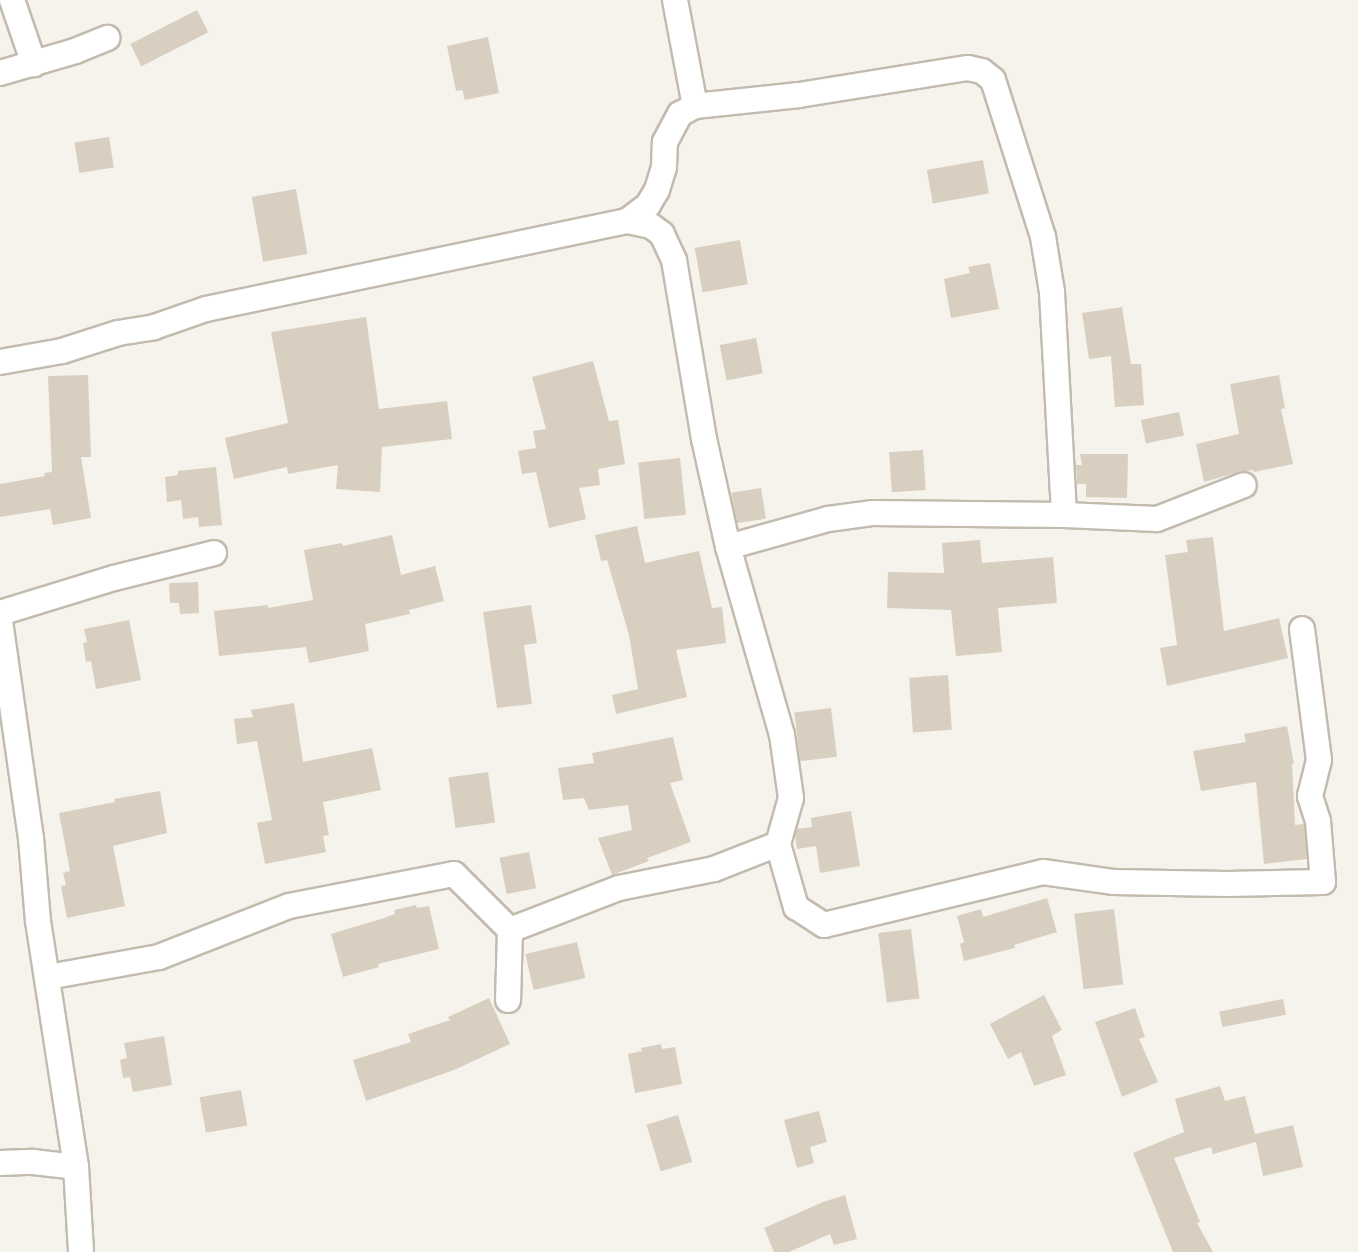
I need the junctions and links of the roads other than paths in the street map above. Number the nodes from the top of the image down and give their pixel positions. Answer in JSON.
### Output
{"nodes":[{"id":1,"x":12,"y":0,"type":"edge"},
{"id":2,"x":675,"y":0,"type":"edge"},
{"id":3,"x":107,"y":38,"type":"dead end"},
{"id":4,"x":34,"y":64,"type":"junction"},
{"id":5,"x":0,"y":73,"type":"edge"},
{"id":6,"x":695,"y":106,"type":"junction"},
{"id":7,"x":627,"y":221,"type":"junction"},
{"id":8,"x":0,"y":362,"type":"edge"},
{"id":9,"x":1244,"y":485,"type":"dead end"},
{"id":10,"x":1065,"y":514,"type":"junction"},
{"id":11,"x":728,"y":547,"type":"junction"},
{"id":12,"x":214,"y":553,"type":"dead end"},
{"id":13,"x":0,"y":613,"type":"edge"},
{"id":14,"x":0,"y":621,"type":"edge"},
{"id":15,"x":1302,"y":629,"type":"dead end"},
{"id":16,"x":778,"y":844,"type":"junction"},
{"id":17,"x":510,"y":930,"type":"junction"},
{"id":18,"x":48,"y":977,"type":"junction"},
{"id":19,"x":508,"y":1000,"type":"dead end"},
{"id":20,"x":0,"y":1163,"type":"edge"},
{"id":21,"x":76,"y":1167,"type":"junction"},
{"id":22,"x":81,"y":1252,"type":"edge"}],
"edges":[{"from":1,"to":4,"type":"street"},
{"from":2,"to":6,"type":"street"},
{"from":3,"to":4,"type":"street"},
{"from":4,"to":5,"type":"street"},
{"from":6,"to":7,"type":"street"},
{"from":6,"to":10,"type":"street"},
{"from":7,"to":8,"type":"street"},
{"from":7,"to":11,"type":"street"},
{"from":9,"to":10,"type":"street"},
{"from":10,"to":11,"type":"street"},
{"from":11,"to":16,"type":"street"},
{"from":12,"to":13,"type":"street"},
{"from":14,"to":18,"type":"street"},
{"from":15,"to":16,"type":"street"},
{"from":16,"to":17,"type":"street"},
{"from":17,"to":18,"type":"street"},
{"from":17,"to":19,"type":"street"},
{"from":18,"to":21,"type":"street"},
{"from":20,"to":21,"type":"street"},
{"from":21,"to":22,"type":"street"}]}
